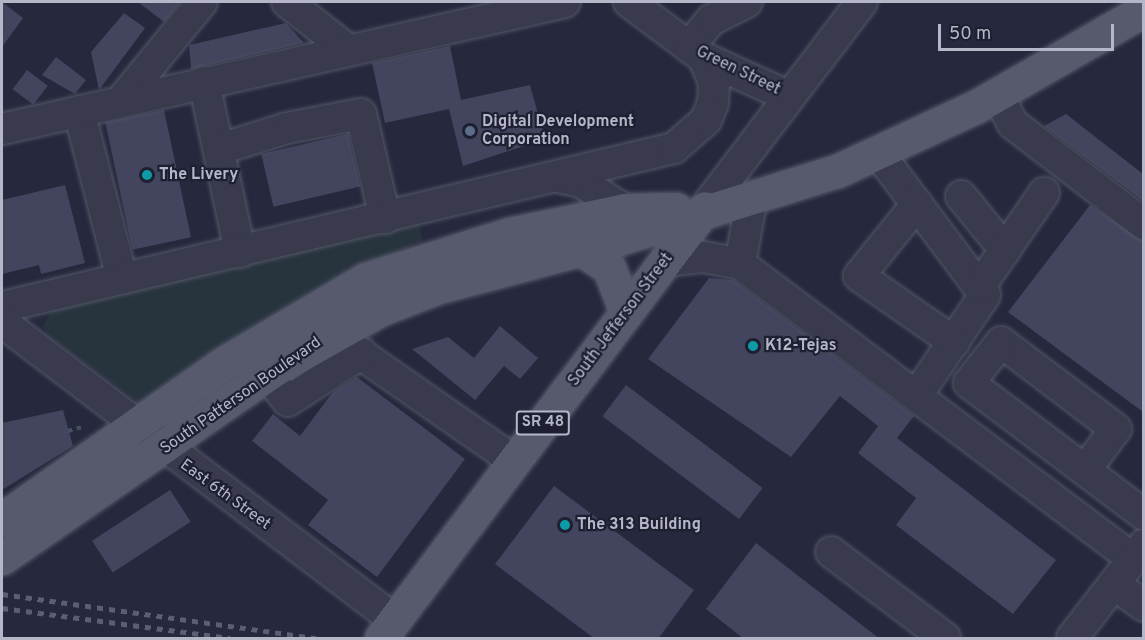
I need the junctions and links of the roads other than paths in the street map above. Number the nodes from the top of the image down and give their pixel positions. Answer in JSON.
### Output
{"nodes":[{"id":1,"x":202,"y":2,"type":"edge"},
{"id":2,"x":287,"y":2,"type":"edge"},
{"id":3,"x":564,"y":2,"type":"edge"},
{"id":4,"x":629,"y":2,"type":"edge"},
{"id":5,"x":747,"y":2,"type":"edge"},
{"id":6,"x":862,"y":2,"type":"edge"},
{"id":7,"x":1143,"y":10,"type":"edge"},
{"id":8,"x":347,"y":49,"type":"junction"},
{"id":9,"x":697,"y":52,"type":"junction"},
{"id":10,"x":204,"y":82,"type":"junction"},
{"id":11,"x":997,"y":94,"type":"junction"},
{"id":12,"x":790,"y":97,"type":"junction"},
{"id":13,"x":121,"y":101,"type":"junction"},
{"id":14,"x":79,"y":111,"type":"junction"},
{"id":15,"x":2,"y":129,"type":"edge"},
{"id":16,"x":220,"y":149,"type":"junction"},
{"id":17,"x":879,"y":154,"type":"junction"},
{"id":18,"x":558,"y":177,"type":"junction"},
{"id":19,"x":1044,"y":193,"type":"dead end"},
{"id":20,"x":961,"y":196,"type":"dead end"},
{"id":21,"x":752,"y":197,"type":"junction"},
{"id":22,"x":917,"y":204,"type":"junction"},
{"id":23,"x":705,"y":208,"type":"junction"},
{"id":24,"x":625,"y":210,"type":"junction"},
{"id":25,"x":385,"y":218,"type":"junction"},
{"id":26,"x":1143,"y":224,"type":"edge"},
{"id":27,"x":581,"y":249,"type":"junction"},
{"id":28,"x":1005,"y":250,"type":"junction"},
{"id":29,"x":240,"y":252,"type":"junction"},
{"id":30,"x":665,"y":261,"type":"junction"},
{"id":31,"x":740,"y":264,"type":"junction"},
{"id":32,"x":122,"y":279,"type":"junction"},
{"id":33,"x":980,"y":286,"type":"junction"},
{"id":34,"x":2,"y":307,"type":"edge"},
{"id":35,"x":627,"y":312,"type":"junction"},
{"id":36,"x":2,"y":322,"type":"edge"},
{"id":37,"x":332,"y":334,"type":"junction"},
{"id":38,"x":954,"y":342,"type":"junction"},
{"id":39,"x":362,"y":353,"type":"junction"},
{"id":40,"x":267,"y":375,"type":"junction"},
{"id":41,"x":917,"y":395,"type":"junction"},
{"id":42,"x":137,"y":426,"type":"junction"},
{"id":43,"x":164,"y":449,"type":"junction"},
{"id":44,"x":514,"y":461,"type":"junction"},
{"id":45,"x":1085,"y":470,"type":"junction"},
{"id":46,"x":1143,"y":515,"type":"edge"},
{"id":47,"x":2,"y":519,"type":"edge"},
{"id":48,"x":831,"y":552,"type":"dead end"},
{"id":49,"x":1138,"y":552,"type":"edge"},
{"id":50,"x":2,"y":558,"type":"edge"},
{"id":51,"x":1114,"y":584,"type":"junction"},
{"id":52,"x":1143,"y":606,"type":"edge"},
{"id":53,"x":387,"y":629,"type":"edge"},
{"id":54,"x":945,"y":639,"type":"edge"},
{"id":55,"x":1072,"y":639,"type":"edge"}],
"edges":[{"from":1,"to":13,"type":"street"},
{"from":2,"to":8,"type":"street"},
{"from":3,"to":8,"type":"street"},
{"from":4,"to":9,"type":"street","name":"Green Street"},
{"from":5,"to":9,"type":"street"},
{"from":6,"to":12,"type":"street","name":"South Jefferson Street"},
{"from":7,"to":11,"type":"main road","name":"South Patterson Boulevard"},
{"from":8,"to":10,"type":"street"},
{"from":9,"to":12,"type":"street","name":"Green Street"},
{"from":9,"to":18,"type":"street"},
{"from":10,"to":13,"type":"street"},
{"from":10,"to":16,"type":"street"},
{"from":11,"to":17,"type":"main road","name":"South Patterson Boulevard"},
{"from":11,"to":26,"type":"street"},
{"from":12,"to":23,"type":"street","name":"South Jefferson Street"},
{"from":13,"to":14,"type":"street"},
{"from":14,"to":15,"type":"street"},
{"from":14,"to":32,"type":"street"},
{"from":16,"to":25,"type":"street"},
{"from":16,"to":29,"type":"street"},
{"from":17,"to":21,"type":"main road","name":"South Patterson Boulevard"},
{"from":17,"to":22,"type":"street"},
{"from":18,"to":24,"type":"street"},
{"from":18,"to":25,"type":"street"},
{"from":19,"to":28,"type":"street"},
{"from":20,"to":28,"type":"street"},
{"from":21,"to":23,"type":"main road","name":"South Patterson Boulevard"},
{"from":21,"to":31,"type":"street"},
{"from":22,"to":33,"type":"street"},
{"from":22,"to":38,"type":"street"},
{"from":23,"to":24,"type":"main road","name":"South Patterson Boulevard"},
{"from":23,"to":27,"type":"main road","name":"South Patterson Boulevard"},
{"from":23,"to":30,"type":"main road","name":"South Jefferson Street","number":"SR 48"},
{"from":24,"to":42,"type":"main road","name":"South Patterson Boulevard"},
{"from":25,"to":29,"type":"street"},
{"from":27,"to":35,"type":"main road"},
{"from":27,"to":37,"type":"main road","name":"South Patterson Boulevard"},
{"from":28,"to":33,"type":"street"},
{"from":29,"to":32,"type":"street"},
{"from":30,"to":31,"type":"street"},
{"from":30,"to":35,"type":"main road","name":"South Jefferson Street","number":"SR 48"},
{"from":31,"to":41,"type":"street"},
{"from":32,"to":34,"type":"street"},
{"from":33,"to":38,"type":"street"},
{"from":35,"to":44,"type":"main road","name":"South Jefferson Street","number":"SR 48"},
{"from":36,"to":42,"type":"street","name":"East 6th Street"},
{"from":37,"to":39,"type":"street"},
{"from":37,"to":40,"type":"main road","name":"South Patterson Boulevard"},
{"from":38,"to":41,"type":"street"},
{"from":39,"to":40,"type":"street"},
{"from":39,"to":44,"type":"street"},
{"from":40,"to":43,"type":"main road","name":"South Patterson Boulevard"},
{"from":41,"to":49,"type":"street"},
{"from":42,"to":43,"type":"street","name":"East 6th Street"},
{"from":42,"to":47,"type":"main road","name":"South Patterson Boulevard"},
{"from":43,"to":50,"type":"main road","name":"South Patterson Boulevard"},
{"from":43,"to":53,"type":"street","name":"East 6th Street"},
{"from":44,"to":53,"type":"main road","name":"South Jefferson Street","number":"SR 48"},
{"from":45,"to":45,"type":"street"},
{"from":45,"to":46,"type":"street"},
{"from":48,"to":54,"type":"street"},
{"from":49,"to":51,"type":"street"},
{"from":51,"to":52,"type":"street"},
{"from":51,"to":55,"type":"street"}]}
